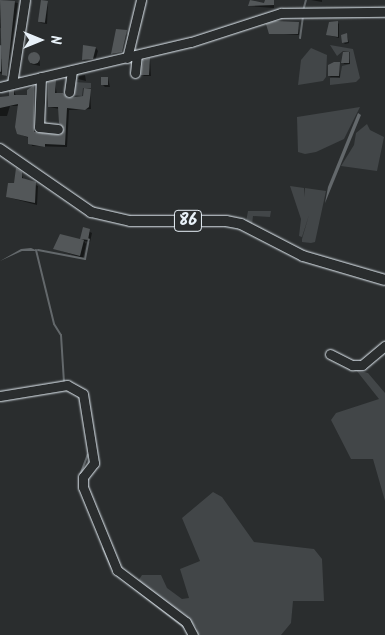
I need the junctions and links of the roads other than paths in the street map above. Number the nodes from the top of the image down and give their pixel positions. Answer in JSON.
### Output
{"nodes":[{"id":1,"x":25,"y":0,"type":"edge"},
{"id":2,"x":141,"y":0,"type":"edge"},
{"id":3,"x":385,"y":12,"type":"edge"},
{"id":4,"x":132,"y":57,"type":"junction"},
{"id":5,"x":72,"y":70,"type":"junction"},
{"id":6,"x":135,"y":73,"type":"dead end"},
{"id":7,"x":41,"y":77,"type":"junction"},
{"id":8,"x":12,"y":84,"type":"junction"},
{"id":9,"x":0,"y":87,"type":"edge"},
{"id":10,"x":70,"y":92,"type":"dead end"},
{"id":11,"x":58,"y":129,"type":"dead end"},
{"id":12,"x":0,"y":149,"type":"edge"},
{"id":13,"x":385,"y":280,"type":"edge"},
{"id":14,"x":385,"y":346,"type":"edge"},
{"id":15,"x":330,"y":354,"type":"dead end"},
{"id":16,"x":0,"y":396,"type":"edge"},
{"id":17,"x":193,"y":635,"type":"edge"}],
"edges":[{"from":1,"to":8,"type":"street"},
{"from":2,"to":4,"type":"street"},
{"from":3,"to":4,"type":"street"},
{"from":4,"to":5,"type":"street"},
{"from":4,"to":6,"type":"street"},
{"from":5,"to":7,"type":"street"},
{"from":5,"to":10,"type":"street"},
{"from":7,"to":8,"type":"street"},
{"from":7,"to":11,"type":"street"},
{"from":8,"to":9,"type":"street"},
{"from":12,"to":13,"type":"main road","number":"86"},
{"from":14,"to":15,"type":"street"},
{"from":16,"to":17,"type":"street"}]}
